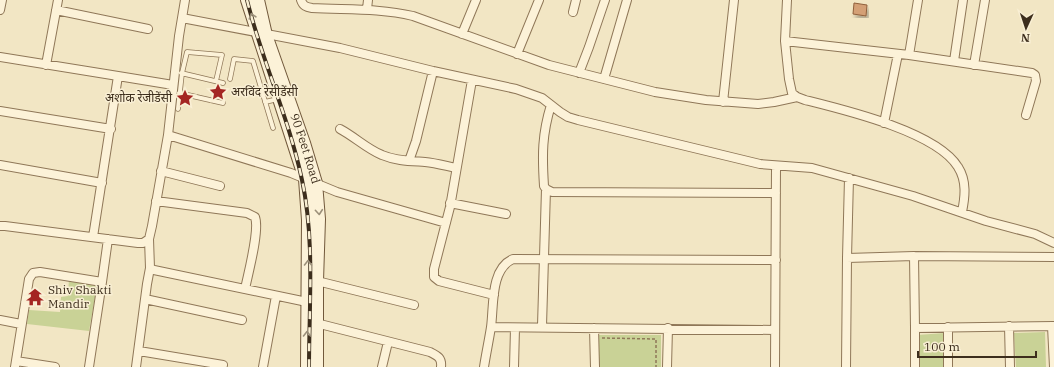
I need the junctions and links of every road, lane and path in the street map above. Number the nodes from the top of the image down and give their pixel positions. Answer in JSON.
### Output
{"nodes":[{"id":1,"x":2,"y":0,"type":"edge"},
{"id":2,"x":58,"y":0,"type":"edge"},
{"id":3,"x":185,"y":0,"type":"edge"},
{"id":4,"x":247,"y":0,"type":"edge"},
{"id":5,"x":258,"y":0,"type":"edge"},
{"id":6,"x":301,"y":0,"type":"edge"},
{"id":7,"x":368,"y":0,"type":"edge"},
{"id":8,"x":476,"y":0,"type":"edge"},
{"id":9,"x":539,"y":0,"type":"edge"},
{"id":10,"x":576,"y":0,"type":"edge"},
{"id":11,"x":605,"y":0,"type":"edge"},
{"id":12,"x":627,"y":0,"type":"edge"},
{"id":13,"x":734,"y":0,"type":"edge"},
{"id":14,"x":787,"y":0,"type":"edge"},
{"id":15,"x":918,"y":0,"type":"edge"},
{"id":16,"x":963,"y":0,"type":"edge"},
{"id":17,"x":985,"y":0,"type":"edge"},
{"id":18,"x":367,"y":9,"type":"junction"},
{"id":19,"x":0,"y":10,"type":"edge"},
{"id":20,"x":56,"y":10,"type":"junction"},
{"id":21,"x":573,"y":12,"type":"dead end"},
{"id":22,"x":182,"y":18,"type":"junction"},
{"id":23,"x":148,"y":29,"type":"dead end"},
{"id":24,"x":262,"y":34,"type":"junction"},
{"id":25,"x":462,"y":34,"type":"junction"},
{"id":26,"x":785,"y":41,"type":"junction"},
{"id":27,"x":517,"y":54,"type":"junction"},
{"id":28,"x":898,"y":54,"type":"junction"},
{"id":29,"x":909,"y":55,"type":"junction"},
{"id":30,"x":0,"y":57,"type":"edge"},
{"id":31,"x":265,"y":58,"type":"junction"},
{"id":32,"x":253,"y":61,"type":"junction"},
{"id":33,"x":954,"y":62,"type":"junction"},
{"id":34,"x":974,"y":64,"type":"junction"},
{"id":35,"x":46,"y":65,"type":"junction"},
{"id":36,"x":433,"y":71,"type":"junction"},
{"id":37,"x":178,"y":72,"type":"junction"},
{"id":38,"x":579,"y":72,"type":"junction"},
{"id":39,"x":118,"y":76,"type":"junction"},
{"id":40,"x":230,"y":79,"type":"dead end"},
{"id":41,"x":604,"y":79,"type":"junction"},
{"id":42,"x":472,"y":80,"type":"junction"},
{"id":43,"x":216,"y":81,"type":"junction"},
{"id":44,"x":223,"y":83,"type":"dead end"},
{"id":45,"x":175,"y":90,"type":"junction"},
{"id":46,"x":797,"y":97,"type":"junction"},
{"id":47,"x":279,"y":99,"type":"junction"},
{"id":48,"x":265,"y":102,"type":"junction"},
{"id":49,"x":722,"y":102,"type":"junction"},
{"id":50,"x":224,"y":103,"type":"dead end"},
{"id":51,"x":551,"y":105,"type":"junction"},
{"id":52,"x":178,"y":108,"type":"dead end"},
{"id":53,"x":0,"y":111,"type":"edge"},
{"id":54,"x":1026,"y":115,"type":"dead end"},
{"id":55,"x":884,"y":123,"type":"junction"},
{"id":56,"x":273,"y":128,"type":"dead end"},
{"id":57,"x":111,"y":129,"type":"junction"},
{"id":58,"x":340,"y":129,"type":"dead end"},
{"id":59,"x":168,"y":135,"type":"junction"},
{"id":60,"x":409,"y":161,"type":"junction"},
{"id":61,"x":0,"y":165,"type":"edge"},
{"id":62,"x":776,"y":166,"type":"junction"},
{"id":63,"x":456,"y":168,"type":"junction"},
{"id":64,"x":161,"y":171,"type":"junction"},
{"id":65,"x":849,"y":178,"type":"junction"},
{"id":66,"x":311,"y":181,"type":"junction"},
{"id":67,"x":102,"y":183,"type":"junction"},
{"id":68,"x":220,"y":186,"type":"dead end"},
{"id":69,"x":546,"y":189,"type":"junction"},
{"id":70,"x":776,"y":193,"type":"junction"},
{"id":71,"x":156,"y":202,"type":"junction"},
{"id":72,"x":450,"y":203,"type":"junction"},
{"id":73,"x":962,"y":212,"type":"junction"},
{"id":74,"x":506,"y":214,"type":"dead end"},
{"id":75,"x":446,"y":223,"type":"junction"},
{"id":76,"x":0,"y":226,"type":"edge"},
{"id":77,"x":93,"y":237,"type":"junction"},
{"id":78,"x":108,"y":239,"type":"junction"},
{"id":79,"x":149,"y":240,"type":"junction"},
{"id":80,"x":1054,"y":243,"type":"edge"},
{"id":81,"x":914,"y":256,"type":"junction"},
{"id":82,"x":1054,"y":257,"type":"edge"},
{"id":83,"x":847,"y":258,"type":"junction"},
{"id":84,"x":544,"y":259,"type":"junction"},
{"id":85,"x":776,"y":260,"type":"junction"},
{"id":86,"x":150,"y":268,"type":"junction"},
{"id":87,"x":317,"y":281,"type":"junction"},
{"id":88,"x":102,"y":282,"type":"junction"},
{"id":89,"x":245,"y":289,"type":"junction"},
{"id":90,"x":494,"y":295,"type":"junction"},
{"id":91,"x":276,"y":296,"type":"junction"},
{"id":92,"x":145,"y":299,"type":"junction"},
{"id":93,"x":312,"y":303,"type":"junction"},
{"id":94,"x":414,"y":305,"type":"dead end"},
{"id":95,"x":0,"y":320,"type":"edge"},
{"id":96,"x":242,"y":320,"type":"dead end"},
{"id":97,"x":316,"y":323,"type":"junction"},
{"id":98,"x":21,"y":324,"type":"junction"},
{"id":99,"x":491,"y":326,"type":"junction"},
{"id":100,"x":542,"y":326,"type":"junction"},
{"id":101,"x":1009,"y":326,"type":"junction"},
{"id":102,"x":1053,"y":326,"type":"edge"},
{"id":103,"x":948,"y":327,"type":"junction"},
{"id":104,"x":515,"y":328,"type":"junction"},
{"id":105,"x":594,"y":328,"type":"junction"},
{"id":106,"x":668,"y":328,"type":"junction"},
{"id":107,"x":915,"y":328,"type":"junction"},
{"id":108,"x":775,"y":330,"type":"junction"},
{"id":109,"x":388,"y":342,"type":"junction"},
{"id":110,"x":602,"y":344,"type":"dead end"},
{"id":111,"x":139,"y":351,"type":"junction"},
{"id":112,"x":15,"y":364,"type":"edge"},
{"id":113,"x":223,"y":365,"type":"dead end"},
{"id":114,"x":312,"y":365,"type":"edge"},
{"id":115,"x":55,"y":367,"type":"edge"},
{"id":116,"x":89,"y":367,"type":"edge"},
{"id":117,"x":136,"y":367,"type":"edge"},
{"id":118,"x":263,"y":367,"type":"edge"},
{"id":119,"x":382,"y":367,"type":"edge"},
{"id":120,"x":441,"y":367,"type":"edge"},
{"id":121,"x":484,"y":367,"type":"edge"},
{"id":122,"x":514,"y":367,"type":"edge"},
{"id":123,"x":595,"y":367,"type":"edge"},
{"id":124,"x":656,"y":367,"type":"edge"},
{"id":125,"x":667,"y":367,"type":"edge"},
{"id":126,"x":775,"y":367,"type":"edge"},
{"id":127,"x":846,"y":367,"type":"edge"},
{"id":128,"x":914,"y":367,"type":"edge"},
{"id":129,"x":948,"y":367,"type":"edge"},
{"id":130,"x":1010,"y":367,"type":"edge"},
{"id":131,"x":1054,"y":367,"type":"edge"}],
"edges":[{"from":1,"to":19,"type":"street"},
{"from":2,"to":20,"type":"street"},
{"from":3,"to":22,"type":"street"},
{"from":24,"to":4,"type":"main road","name":"90 Feet Road","one_way":true},
{"from":5,"to":24,"type":"main road","name":"90 Feet Road"},
{"from":6,"to":18,"type":"street"},
{"from":7,"to":18,"type":"street"},
{"from":8,"to":25,"type":"street"},
{"from":9,"to":27,"type":"street"},
{"from":10,"to":21,"type":"street"},
{"from":11,"to":38,"type":"street"},
{"from":12,"to":41,"type":"street"},
{"from":13,"to":49,"type":"street"},
{"from":14,"to":26,"type":"street"},
{"from":15,"to":29,"type":"street"},
{"from":16,"to":33,"type":"street"},
{"from":17,"to":34,"type":"street"},
{"from":18,"to":25,"type":"street"},
{"from":20,"to":23,"type":"street"},
{"from":20,"to":35,"type":"street"},
{"from":22,"to":24,"type":"street"},
{"from":22,"to":37,"type":"street"},
{"from":24,"to":31,"type":"main road","name":"90 Feet Road"},
{"from":24,"to":36,"type":"street"},
{"from":24,"to":66,"type":"main road","name":"90 Feet Road"},
{"from":25,"to":27,"type":"street"},
{"from":26,"to":28,"type":"street"},
{"from":26,"to":46,"type":"street"},
{"from":27,"to":38,"type":"street"},
{"from":28,"to":29,"type":"street"},
{"from":28,"to":55,"type":"street"},
{"from":29,"to":33,"type":"street"},
{"from":30,"to":35,"type":"street"},
{"from":31,"to":32,"type":"lane"},
{"from":31,"to":47,"type":"main road","name":"90 Feet Road"},
{"from":32,"to":40,"type":"lane"},
{"from":32,"to":48,"type":"lane"},
{"from":33,"to":34,"type":"street"},
{"from":34,"to":54,"type":"street"},
{"from":35,"to":39,"type":"street"},
{"from":36,"to":42,"type":"street"},
{"from":36,"to":60,"type":"street"},
{"from":37,"to":43,"type":"lane"},
{"from":37,"to":43,"type":"lane"},
{"from":37,"to":45,"type":"street"},
{"from":38,"to":41,"type":"street"},
{"from":39,"to":45,"type":"street"},
{"from":39,"to":57,"type":"street"},
{"from":41,"to":49,"type":"street"},
{"from":42,"to":51,"type":"street"},
{"from":42,"to":63,"type":"street"},
{"from":43,"to":44,"type":"lane"},
{"from":45,"to":50,"type":"lane"},
{"from":45,"to":52,"type":"lane"},
{"from":45,"to":59,"type":"street"},
{"from":46,"to":49,"type":"street"},
{"from":46,"to":55,"type":"street"},
{"from":47,"to":48,"type":"lane"},
{"from":47,"to":66,"type":"main road","name":"90 Feet Road"},
{"from":48,"to":56,"type":"lane"},
{"from":51,"to":62,"type":"street"},
{"from":51,"to":69,"type":"street"},
{"from":53,"to":57,"type":"street"},
{"from":55,"to":73,"type":"street"},
{"from":57,"to":67,"type":"street"},
{"from":58,"to":60,"type":"street"},
{"from":59,"to":64,"type":"street"},
{"from":59,"to":66,"type":"street"},
{"from":60,"to":63,"type":"street"},
{"from":61,"to":67,"type":"street"},
{"from":62,"to":65,"type":"street"},
{"from":62,"to":70,"type":"street"},
{"from":63,"to":72,"type":"street"},
{"from":64,"to":68,"type":"street"},
{"from":64,"to":71,"type":"street"},
{"from":65,"to":73,"type":"street"},
{"from":65,"to":83,"type":"street"},
{"from":66,"to":75,"type":"street"},
{"from":66,"to":87,"type":"main road","name":"90 Feet Road","one_way":true},
{"from":93,"to":66,"type":"main road","name":"90 Feet Road","one_way":true},
{"from":67,"to":77,"type":"street"},
{"from":69,"to":70,"type":"street"},
{"from":69,"to":84,"type":"street"},
{"from":70,"to":85,"type":"street"},
{"from":71,"to":79,"type":"street"},
{"from":71,"to":89,"type":"street"},
{"from":72,"to":74,"type":"street"},
{"from":72,"to":75,"type":"street"},
{"from":73,"to":80,"type":"street"},
{"from":75,"to":90,"type":"street"},
{"from":76,"to":77,"type":"street"},
{"from":77,"to":78,"type":"street"},
{"from":78,"to":79,"type":"street"},
{"from":78,"to":88,"type":"street"},
{"from":79,"to":86,"type":"street"},
{"from":81,"to":82,"type":"street"},
{"from":81,"to":83,"type":"street"},
{"from":81,"to":107,"type":"street"},
{"from":83,"to":127,"type":"street"},
{"from":84,"to":85,"type":"street"},
{"from":84,"to":90,"type":"street"},
{"from":84,"to":100,"type":"street"},
{"from":85,"to":108,"type":"street"},
{"from":86,"to":89,"type":"street"},
{"from":86,"to":92,"type":"street"},
{"from":87,"to":93,"type":"main road","name":"90 Feet Road"},
{"from":87,"to":94,"type":"street"},
{"from":88,"to":98,"type":"street"},
{"from":88,"to":116,"type":"street"},
{"from":89,"to":91,"type":"street"},
{"from":90,"to":99,"type":"street"},
{"from":91,"to":93,"type":"street"},
{"from":91,"to":118,"type":"street"},
{"from":92,"to":96,"type":"street"},
{"from":92,"to":111,"type":"street"},
{"from":93,"to":97,"type":"main road"},
{"from":114,"to":93,"type":"main road","one_way":true},
{"from":95,"to":98,"type":"street"},
{"from":97,"to":109,"type":"street"},
{"from":97,"to":114,"type":"main road"},
{"from":98,"to":112,"type":"street"},
{"from":99,"to":104,"type":"street"},
{"from":99,"to":121,"type":"street"},
{"from":100,"to":104,"type":"street"},
{"from":100,"to":105,"type":"street"},
{"from":101,"to":102,"type":"street"},
{"from":101,"to":103,"type":"street"},
{"from":101,"to":130,"type":"street"},
{"from":102,"to":131,"type":"street"},
{"from":103,"to":107,"type":"street"},
{"from":103,"to":129,"type":"street"},
{"from":104,"to":122,"type":"street"},
{"from":105,"to":106,"type":"street"},
{"from":105,"to":123,"type":"street"},
{"from":106,"to":108,"type":"street"},
{"from":106,"to":125,"type":"street"},
{"from":107,"to":128,"type":"street"},
{"from":108,"to":126,"type":"street"},
{"from":109,"to":119,"type":"street"},
{"from":109,"to":120,"type":"street"},
{"from":110,"to":124,"type":"path"},
{"from":111,"to":113,"type":"street"},
{"from":111,"to":117,"type":"street"},
{"from":112,"to":115,"type":"street"}]}
